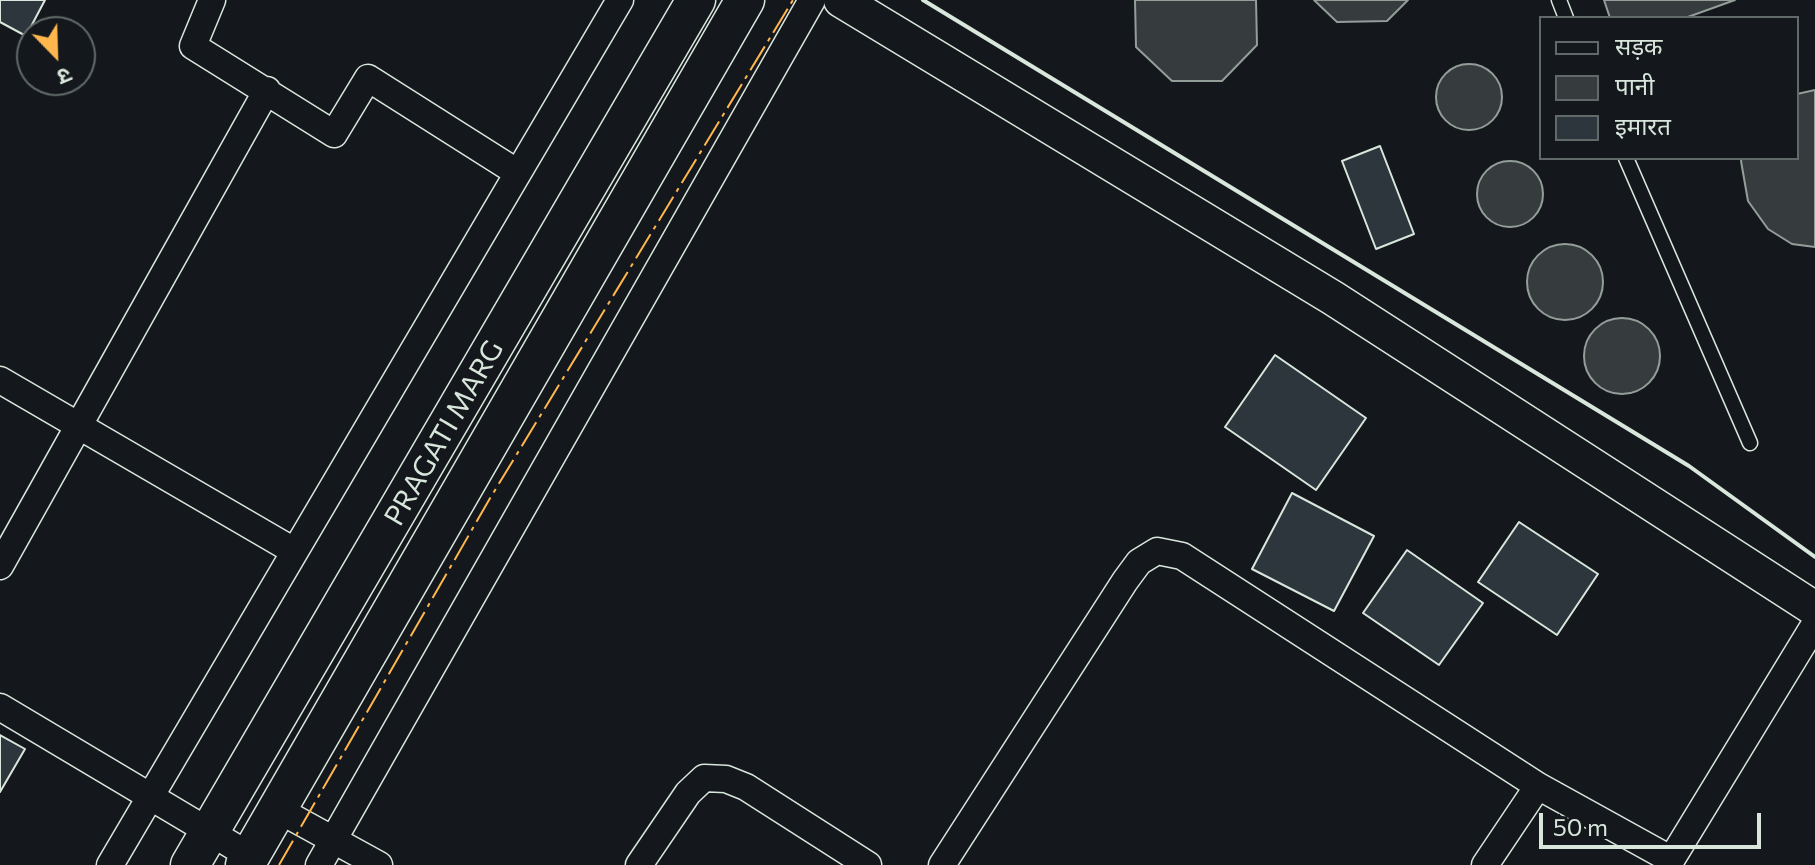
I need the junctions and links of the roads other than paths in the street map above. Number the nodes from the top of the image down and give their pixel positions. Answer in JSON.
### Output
{"nodes":[{"id":1,"x":212,"y":0,"type":"edge"},
{"id":2,"x":620,"y":0,"type":"edge"},
{"id":3,"x":696,"y":0,"type":"edge"},
{"id":4,"x":745,"y":0,"type":"edge"},
{"id":5,"x":812,"y":0,"type":"edge"},
{"id":6,"x":841,"y":0,"type":"edge"},
{"id":7,"x":267,"y":90,"type":"junction"},
{"id":8,"x":1627,"y":160,"type":"edge"},
{"id":9,"x":518,"y":173,"type":"junction"},
{"id":10,"x":0,"y":380,"type":"edge"},
{"id":11,"x":78,"y":424,"type":"junction"},
{"id":12,"x":1750,"y":443,"type":"dead end"},
{"id":13,"x":294,"y":551,"type":"junction"},
{"id":14,"x":0,"y":566,"type":"edge"},
{"id":15,"x":1815,"y":609,"type":"edge"},
{"id":16,"x":1815,"y":624,"type":"edge"},
{"id":17,"x":0,"y":707,"type":"edge"},
{"id":18,"x":1538,"y":786,"type":"junction"},
{"id":19,"x":150,"y":798,"type":"junction"},
{"id":20,"x":277,"y":809,"type":"junction"},
{"id":21,"x":209,"y":832,"type":"junction"},
{"id":22,"x":333,"y":842,"type":"junction"},
{"id":23,"x":247,"y":860,"type":"edge"},
{"id":24,"x":1669,"y":862,"type":"edge"},
{"id":25,"x":110,"y":865,"type":"edge"},
{"id":26,"x":190,"y":865,"type":"edge"},
{"id":27,"x":319,"y":865,"type":"edge"},
{"id":28,"x":379,"y":865,"type":"edge"},
{"id":29,"x":639,"y":865,"type":"edge"},
{"id":30,"x":868,"y":865,"type":"edge"},
{"id":31,"x":942,"y":865,"type":"edge"},
{"id":32,"x":1485,"y":865,"type":"edge"}],
"edges":[{"from":1,"to":7,"type":"street"},
{"from":2,"to":9,"type":"street"},
{"from":3,"to":21,"type":"main road","name":"PRAGATI MARG"},
{"from":4,"to":20,"type":"main road","name":"PRAGATI MARG"},
{"from":5,"to":22,"type":"street"},
{"from":6,"to":15,"type":"street"},
{"from":7,"to":9,"type":"street"},
{"from":7,"to":11,"type":"street"},
{"from":8,"to":12,"type":"lane"},
{"from":9,"to":13,"type":"street"},
{"from":10,"to":11,"type":"street"},
{"from":11,"to":13,"type":"street"},
{"from":11,"to":14,"type":"street"},
{"from":13,"to":19,"type":"street"},
{"from":16,"to":24,"type":"street"},
{"from":17,"to":19,"type":"street"},
{"from":18,"to":24,"type":"street"},
{"from":18,"to":31,"type":"street"},
{"from":18,"to":32,"type":"street"},
{"from":19,"to":21,"type":"street"},
{"from":19,"to":25,"type":"street"},
{"from":20,"to":22,"type":"street"},
{"from":20,"to":23,"type":"main road","name":"PRAGATI MARG"},
{"from":21,"to":23,"type":"street"},
{"from":21,"to":26,"type":"main road","name":"PRAGATI MARG"},
{"from":22,"to":27,"type":"street"},
{"from":22,"to":28,"type":"street"},
{"from":29,"to":30,"type":"street"}]}
